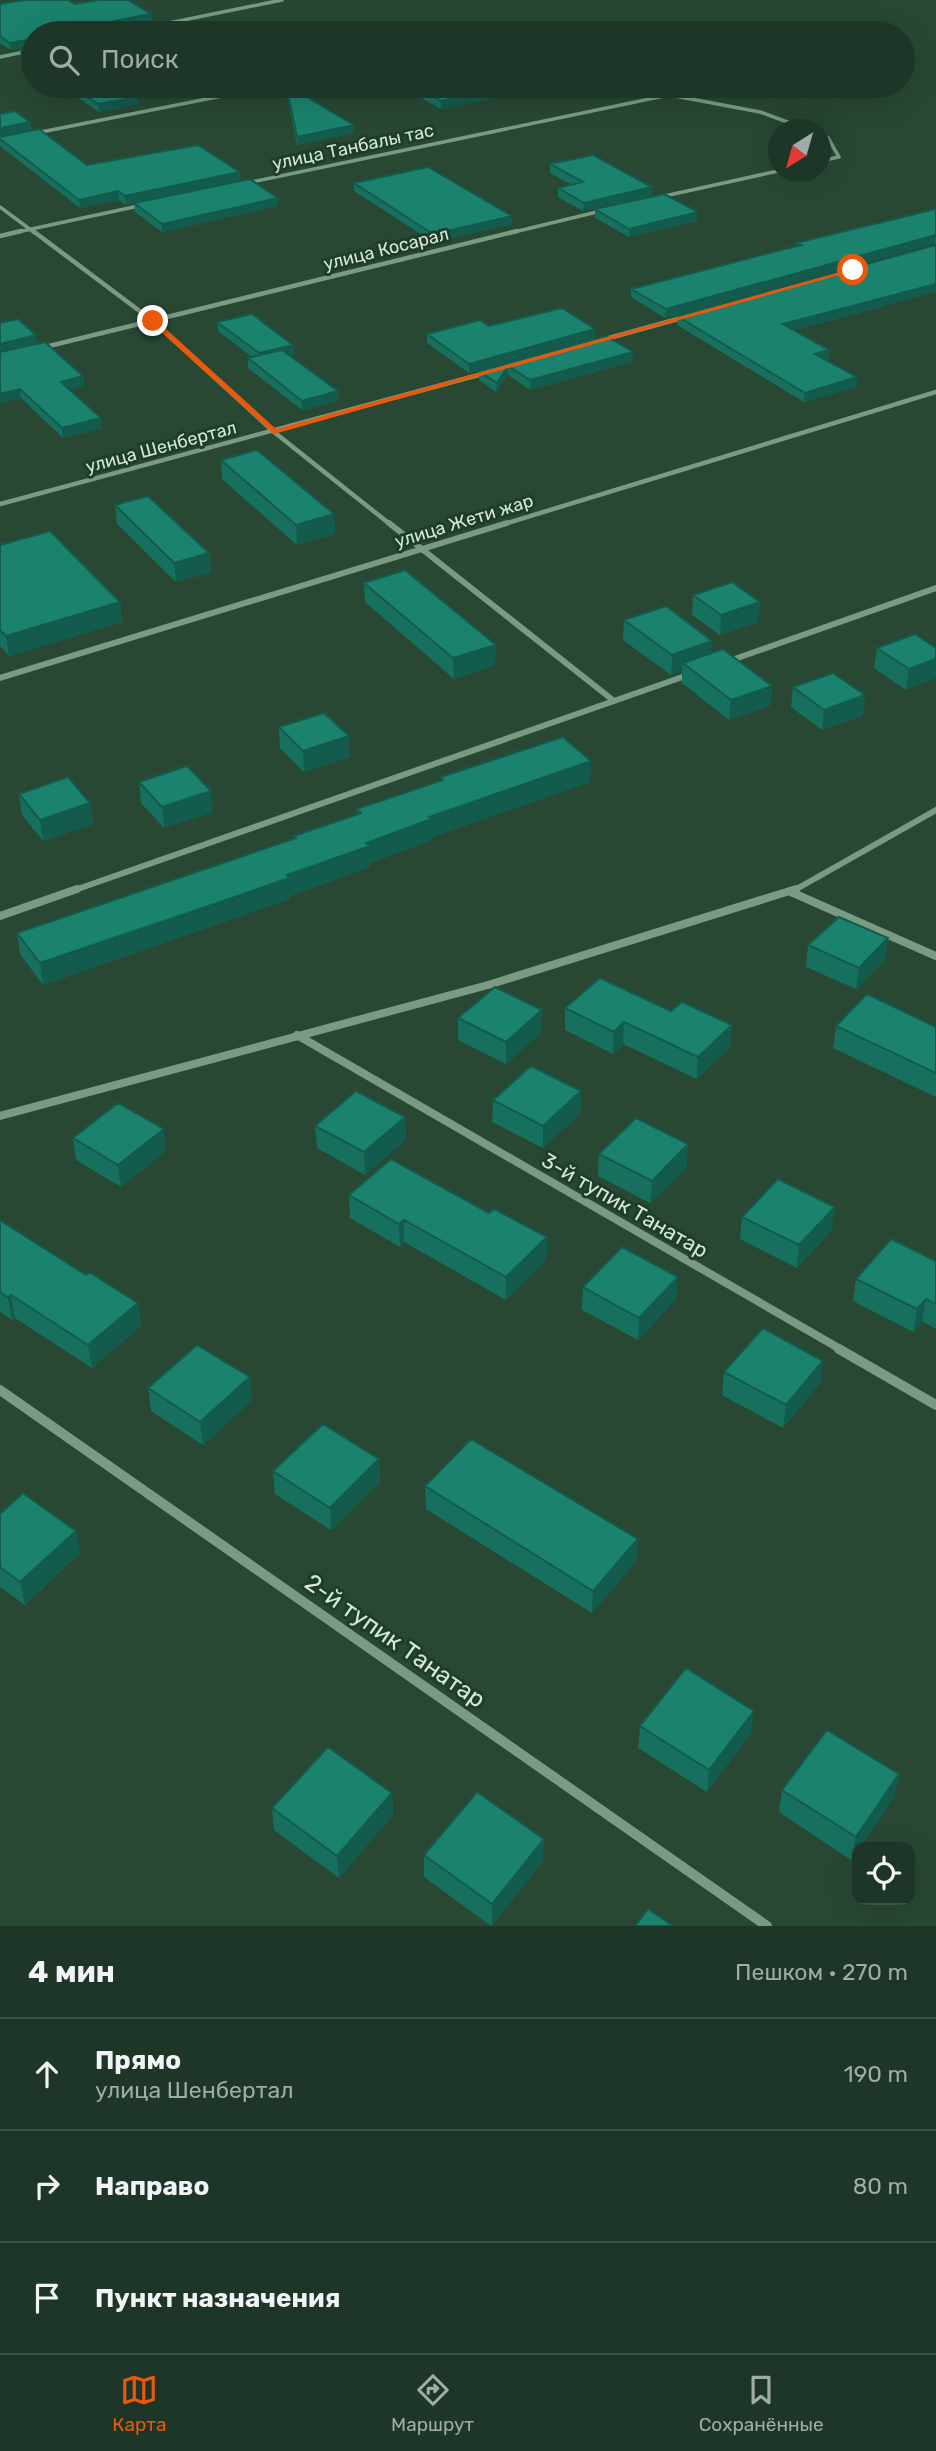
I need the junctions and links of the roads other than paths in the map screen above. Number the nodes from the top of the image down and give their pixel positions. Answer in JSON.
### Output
{"nodes":[{"id":1,"x":282,"y":0,"type":"edge"},
{"id":2,"x":179,"y":21,"type":"edge"},
{"id":3,"x":21,"y":53,"type":"edge"},
{"id":4,"x":0,"y":57,"type":"edge"},
{"id":5,"x":212,"y":98,"type":"edge"},
{"id":6,"x":655,"y":98,"type":"edge"},
{"id":7,"x":688,"y":98,"type":"edge"},
{"id":8,"x":786,"y":119,"type":"edge"},
{"id":9,"x":27,"y":135,"type":"edge"},
{"id":10,"x":831,"y":143,"type":"edge"},
{"id":11,"x":831,"y":159,"type":"edge"},
{"id":12,"x":768,"y":173,"type":"edge"},
{"id":13,"x":233,"y":186,"type":"edge"},
{"id":14,"x":647,"y":200,"type":"edge"},
{"id":15,"x":152,"y":204,"type":"edge"},
{"id":16,"x":0,"y":207,"type":"edge"},
{"id":17,"x":608,"y":209,"type":"edge"},
{"id":18,"x":29,"y":229,"type":"junction"},
{"id":19,"x":0,"y":236,"type":"edge"},
{"id":20,"x":692,"y":315,"type":"edge"},
{"id":21,"x":153,"y":321,"type":"junction"},
{"id":22,"x":598,"y":341,"type":"edge"},
{"id":23,"x":38,"y":349,"type":"edge"},
{"id":24,"x":490,"y":372,"type":"edge"},
{"id":25,"x":936,"y":392,"type":"edge"},
{"id":26,"x":274,"y":432,"type":"junction"},
{"id":27,"x":0,"y":504,"type":"edge"},
{"id":28,"x":421,"y":549,"type":"junction"},
{"id":29,"x":936,"y":588,"type":"edge"},
{"id":30,"x":717,"y":665,"type":"edge"},
{"id":31,"x":704,"y":670,"type":"edge"},
{"id":32,"x":0,"y":678,"type":"edge"},
{"id":33,"x":614,"y":701,"type":"junction"},
{"id":34,"x":936,"y":810,"type":"edge"},
{"id":35,"x":791,"y":892,"type":"junction"},
{"id":36,"x":0,"y":916,"type":"edge"},
{"id":37,"x":936,"y":956,"type":"edge"},
{"id":38,"x":297,"y":1035,"type":"junction"},
{"id":39,"x":0,"y":1116,"type":"edge"},
{"id":40,"x":0,"y":1390,"type":"edge"},
{"id":41,"x":936,"y":1405,"type":"edge"},
{"id":42,"x":766,"y":1926,"type":"edge"}],
"edges":[{"from":1,"to":2,"type":"street"},
{"from":3,"to":4,"type":"street"},
{"from":5,"to":9,"type":"street"},
{"from":6,"to":13,"type":"street","name":"улица Танбалы тас"},
{"from":7,"to":8,"type":"street"},
{"from":10,"to":11,"type":"street"},
{"from":12,"to":14,"type":"street"},
{"from":15,"to":18,"type":"street"},
{"from":16,"to":18,"type":"street"},
{"from":17,"to":21,"type":"street","name":"улица Косарал"},
{"from":18,"to":19,"type":"street"},
{"from":18,"to":21,"type":"street"},
{"from":20,"to":22,"type":"street"},
{"from":21,"to":23,"type":"street","name":"улица Косарал"},
{"from":21,"to":26,"type":"street"},
{"from":24,"to":26,"type":"street","name":"улица Шенбертал"},
{"from":25,"to":28,"type":"street","name":"улица Жети жар"},
{"from":26,"to":27,"type":"street","name":"улица Шенбертал"},
{"from":26,"to":28,"type":"street"},
{"from":28,"to":32,"type":"street","name":"улица Жети жар"},
{"from":28,"to":33,"type":"street"},
{"from":29,"to":30,"type":"street"},
{"from":31,"to":33,"type":"street"},
{"from":33,"to":36,"type":"street"},
{"from":34,"to":35,"type":"street"},
{"from":35,"to":37,"type":"street"},
{"from":35,"to":38,"type":"street"},
{"from":38,"to":39,"type":"street"},
{"from":38,"to":41,"type":"street","name":"3-й тупик Танатар"},
{"from":40,"to":42,"type":"street","name":"2-й тупик Танатар"}]}
